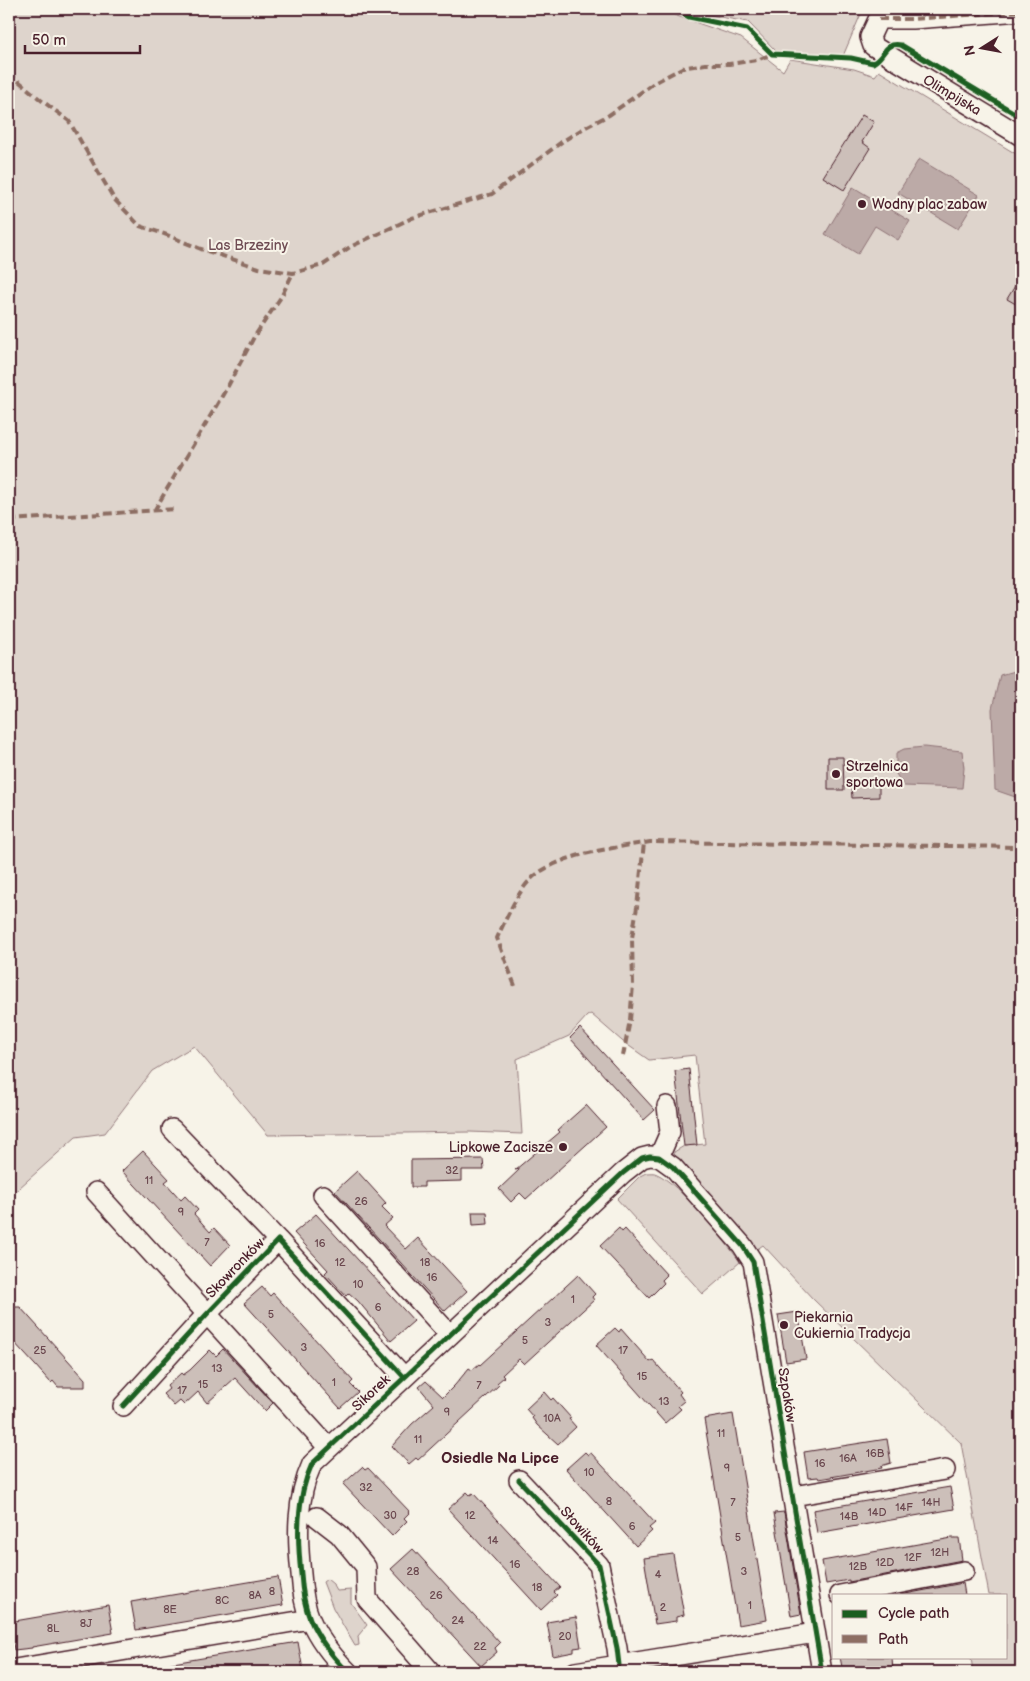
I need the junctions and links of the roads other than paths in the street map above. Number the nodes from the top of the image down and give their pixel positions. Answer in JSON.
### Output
{"nodes":[{"id":1,"x":1021,"y":11,"type":"edge"},
{"id":2,"x":881,"y":14,"type":"edge"},
{"id":3,"x":1021,"y":136,"type":"edge"},
{"id":4,"x":668,"y":1106,"type":"dead end"},
{"id":5,"x":172,"y":1129,"type":"dead end"},
{"id":6,"x":659,"y":1157,"type":"junction"},
{"id":7,"x":96,"y":1192,"type":"dead end"},
{"id":8,"x":323,"y":1195,"type":"dead end"},
{"id":9,"x":278,"y":1240,"type":"junction"},
{"id":10,"x":207,"y":1314,"type":"junction"},
{"id":11,"x":450,"y":1335,"type":"junction"},
{"id":12,"x":404,"y":1377,"type":"junction"},
{"id":13,"x":123,"y":1406,"type":"dead end"},
{"id":14,"x":328,"y":1447,"type":"junction"},
{"id":15,"x":944,"y":1470,"type":"dead end"},
{"id":16,"x":520,"y":1480,"type":"dead end"},
{"id":17,"x":793,"y":1496,"type":"junction"},
{"id":18,"x":317,"y":1517,"type":"dead end"},
{"id":19,"x":964,"y":1571,"type":"dead end"},
{"id":20,"x":845,"y":1594,"type":"edge"},
{"id":21,"x":832,"y":1596,"type":"edge"},
{"id":22,"x":810,"y":1600,"type":"junction"},
{"id":23,"x":310,"y":1619,"type":"junction"},
{"id":24,"x":816,"y":1633,"type":"junction"},
{"id":25,"x":619,"y":1665,"type":"junction"},
{"id":26,"x":9,"y":1670,"type":"edge"},
{"id":27,"x":348,"y":1672,"type":"edge"},
{"id":28,"x":431,"y":1672,"type":"edge"},
{"id":29,"x":575,"y":1672,"type":"edge"},
{"id":30,"x":822,"y":1672,"type":"edge"}],
"edges":[{"from":1,"to":2,"type":"street"},
{"from":2,"to":3,"type":"street","name":"Olimpijska"},
{"from":4,"to":6,"type":"street"},
{"from":5,"to":9,"type":"street","name":"Skowronków"},
{"from":6,"to":11,"type":"street","name":"Sikorek"},
{"from":6,"to":17,"type":"street","name":"Szpaków"},
{"from":7,"to":10,"type":"street","name":"Skowronków"},
{"from":8,"to":11,"type":"street"},
{"from":9,"to":10,"type":"street","name":"Skowronków"},
{"from":9,"to":12,"type":"street","name":"Skowronków"},
{"from":10,"to":13,"type":"street","name":"Skowronków"},
{"from":10,"to":14,"type":"street","name":"Skowronków"},
{"from":11,"to":12,"type":"street","name":"Sikorek"},
{"from":12,"to":14,"type":"street","name":"Sikorek"},
{"from":14,"to":23,"type":"street","name":"Sikorek"},
{"from":15,"to":17,"type":"street"},
{"from":16,"to":25,"type":"street","name":"Słowików"},
{"from":17,"to":22,"type":"street","name":"Szpaków"},
{"from":18,"to":28,"type":"street"},
{"from":19,"to":20,"type":"street"},
{"from":21,"to":22,"type":"street"},
{"from":22,"to":24,"type":"street","name":"Szpaków"},
{"from":23,"to":26,"type":"street"},
{"from":23,"to":27,"type":"street","name":"Sikorek"},
{"from":24,"to":25,"type":"street"},
{"from":24,"to":30,"type":"street","name":"Szpaków"},
{"from":25,"to":29,"type":"street"}]}
